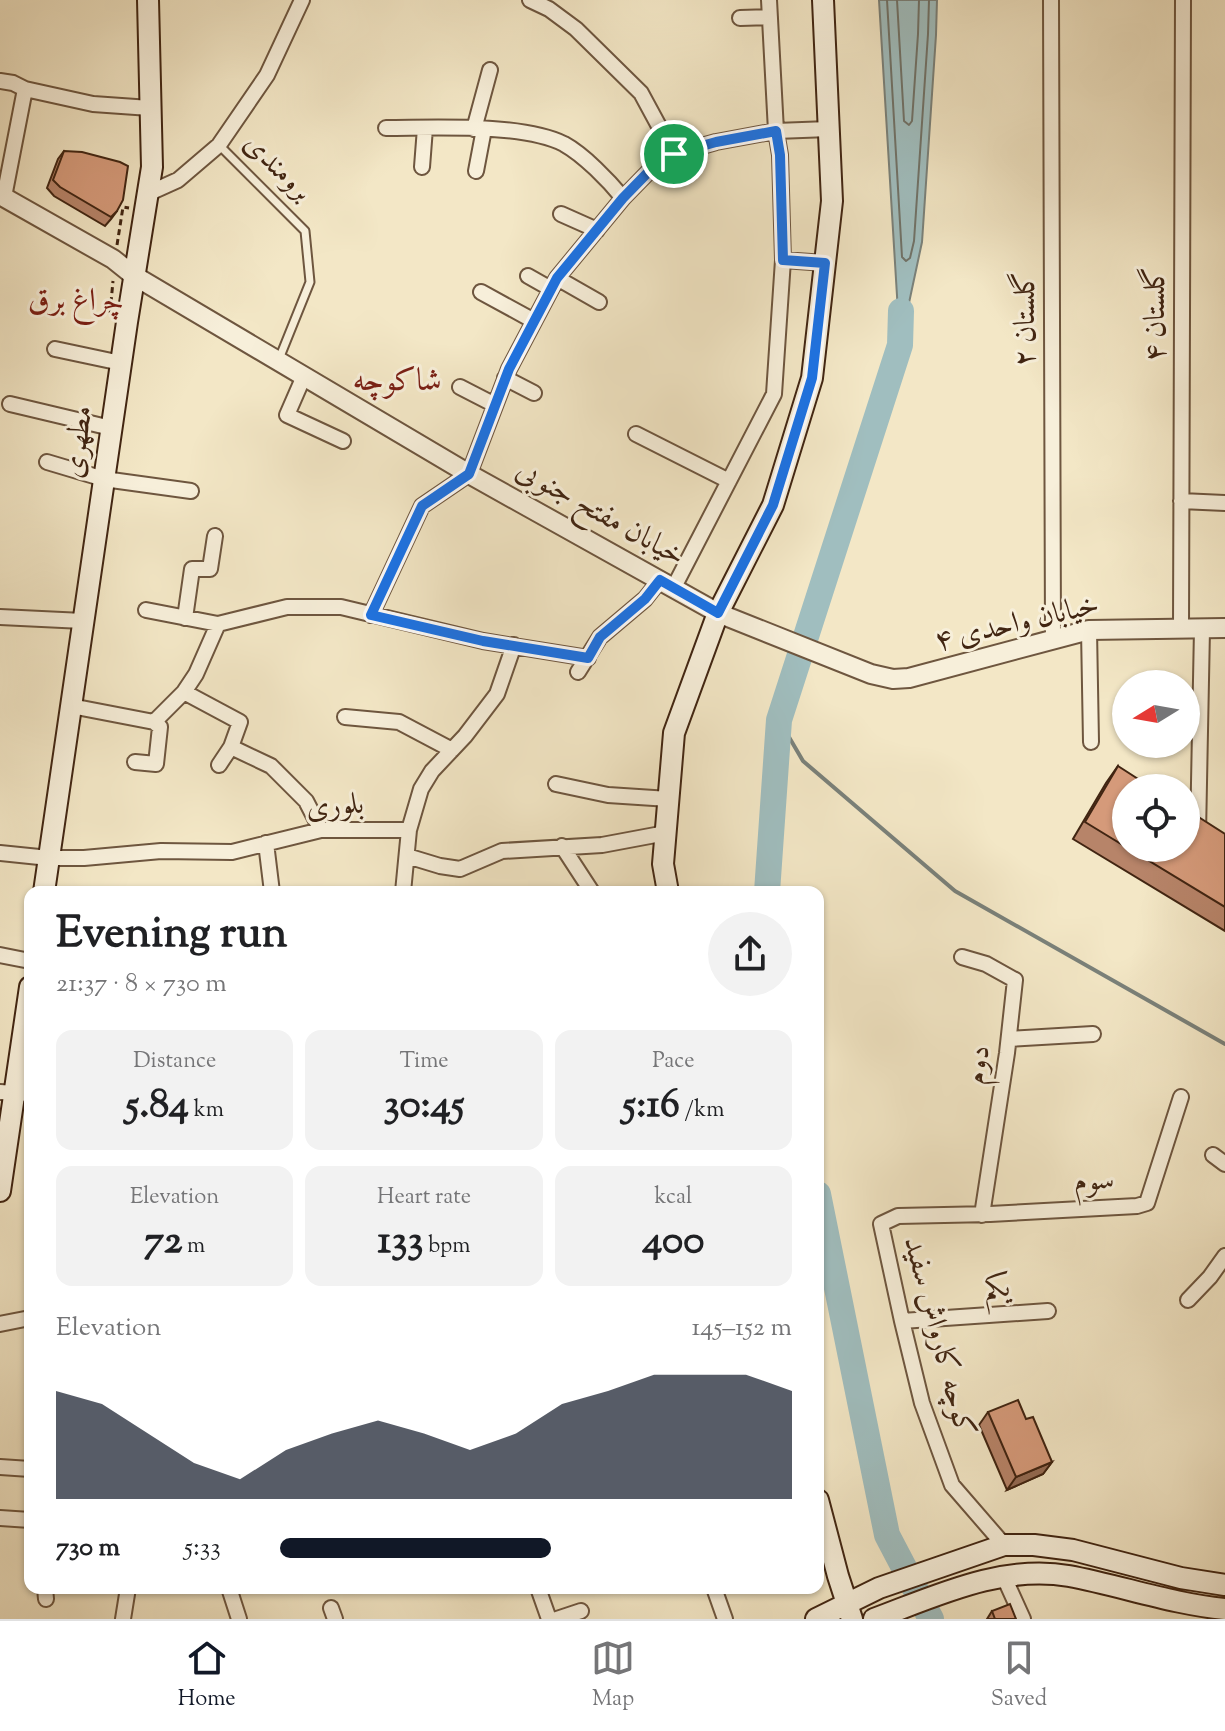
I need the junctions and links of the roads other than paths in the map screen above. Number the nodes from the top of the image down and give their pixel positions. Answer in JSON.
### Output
{"nodes":[{"id":1,"x":148,"y":0,"type":"edge"},
{"id":2,"x":302,"y":0,"type":"edge"},
{"id":3,"x":530,"y":0,"type":"edge"},
{"id":4,"x":769,"y":0,"type":"edge"},
{"id":5,"x":823,"y":0,"type":"edge"},
{"id":6,"x":1051,"y":0,"type":"edge"},
{"id":7,"x":1183,"y":0,"type":"edge"},
{"id":8,"x":770,"y":17,"type":"junction"},
{"id":9,"x":740,"y":18,"type":"dead end"},
{"id":10,"x":490,"y":70,"type":"dead end"},
{"id":11,"x":0,"y":81,"type":"edge"},
{"id":12,"x":25,"y":89,"type":"junction"},
{"id":13,"x":150,"y":108,"type":"junction"},
{"id":14,"x":386,"y":128,"type":"dead end"},
{"id":15,"x":425,"y":128,"type":"junction"},
{"id":16,"x":479,"y":129,"type":"junction"},
{"id":17,"x":829,"y":129,"type":"junction"},
{"id":18,"x":776,"y":131,"type":"junction"},
{"id":19,"x":219,"y":145,"type":"junction"},
{"id":20,"x":674,"y":154,"type":"junction"},
{"id":21,"x":422,"y":167,"type":"dead end"},
{"id":22,"x":476,"y":171,"type":"dead end"},
{"id":23,"x":147,"y":194,"type":"junction"},
{"id":24,"x":2,"y":196,"type":"edge"},
{"id":25,"x":623,"y":198,"type":"junction"},
{"id":26,"x":561,"y":214,"type":"dead end"},
{"id":27,"x":597,"y":230,"type":"junction"},
{"id":28,"x":783,"y":260,"type":"junction"},
{"id":29,"x":825,"y":263,"type":"junction"},
{"id":30,"x":133,"y":275,"type":"junction"},
{"id":31,"x":528,"y":276,"type":"dead end"},
{"id":32,"x":554,"y":284,"type":"junction"},
{"id":33,"x":481,"y":292,"type":"dead end"},
{"id":34,"x":599,"y":302,"type":"dead end"},
{"id":35,"x":534,"y":321,"type":"junction"},
{"id":36,"x":55,"y":349,"type":"dead end"},
{"id":37,"x":278,"y":361,"type":"junction"},
{"id":38,"x":121,"y":363,"type":"junction"},
{"id":39,"x":304,"y":376,"type":"junction"},
{"id":40,"x":505,"y":378,"type":"junction"},
{"id":41,"x":460,"y":387,"type":"dead end"},
{"id":42,"x":534,"y":393,"type":"dead end"},
{"id":43,"x":10,"y":404,"type":"dead end"},
{"id":44,"x":495,"y":405,"type":"junction"},
{"id":45,"x":111,"y":428,"type":"junction"},
{"id":46,"x":636,"y":434,"type":"dead end"},
{"id":47,"x":343,"y":441,"type":"dead end"},
{"id":48,"x":47,"y":462,"type":"dead end"},
{"id":49,"x":469,"y":474,"type":"junction"},
{"id":50,"x":104,"y":479,"type":"junction"},
{"id":51,"x":729,"y":481,"type":"junction"},
{"id":52,"x":191,"y":491,"type":"dead end"},
{"id":53,"x":1181,"y":501,"type":"junction"},
{"id":54,"x":1225,"y":503,"type":"edge"},
{"id":55,"x":215,"y":536,"type":"dead end"},
{"id":56,"x":667,"y":584,"type":"junction"},
{"id":57,"x":146,"y":610,"type":"dead end"},
{"id":58,"x":718,"y":613,"type":"junction"},
{"id":59,"x":371,"y":615,"type":"junction"},
{"id":60,"x":0,"y":617,"type":"edge"},
{"id":61,"x":185,"y":618,"type":"junction"},
{"id":62,"x":83,"y":621,"type":"junction"},
{"id":63,"x":218,"y":624,"type":"junction"},
{"id":64,"x":751,"y":627,"type":"joint"},
{"id":65,"x":1225,"y":628,"type":"edge"},
{"id":66,"x":1181,"y":629,"type":"junction"},
{"id":67,"x":1202,"y":629,"type":"junction"},
{"id":68,"x":1089,"y":630,"type":"junction"},
{"id":69,"x":1053,"y":638,"type":"junction"},
{"id":70,"x":514,"y":645,"type":"junction"},
{"id":71,"x":588,"y":658,"type":"junction"},
{"id":72,"x":578,"y":672,"type":"dead end"},
{"id":73,"x":184,"y":692,"type":"junction"},
{"id":74,"x":71,"y":706,"type":"junction"},
{"id":75,"x":345,"y":717,"type":"dead end"},
{"id":76,"x":154,"y":722,"type":"junction"},
{"id":77,"x":1091,"y":742,"type":"dead end"},
{"id":78,"x":231,"y":747,"type":"junction"},
{"id":79,"x":452,"y":750,"type":"junction"},
{"id":80,"x":135,"y":762,"type":"dead end"},
{"id":81,"x":219,"y":765,"type":"dead end"},
{"id":82,"x":1195,"y":774,"type":"edge"},
{"id":83,"x":556,"y":784,"type":"dead end"},
{"id":84,"x":669,"y":799,"type":"junction"},
{"id":85,"x":321,"y":830,"type":"junction"},
{"id":86,"x":409,"y":830,"type":"junction"},
{"id":87,"x":666,"y":833,"type":"junction"},
{"id":88,"x":266,"y":843,"type":"junction"},
{"id":89,"x":1200,"y":843,"type":"edge"},
{"id":90,"x":562,"y":846,"type":"junction"},
{"id":91,"x":1211,"y":851,"type":"edge"},
{"id":92,"x":0,"y":853,"type":"edge"},
{"id":93,"x":407,"y":856,"type":"junction"},
{"id":94,"x":49,"y":858,"type":"junction"},
{"id":95,"x":45,"y":886,"type":"edge"},
{"id":96,"x":271,"y":886,"type":"edge"},
{"id":97,"x":404,"y":886,"type":"edge"},
{"id":98,"x":588,"y":886,"type":"edge"},
{"id":99,"x":667,"y":886,"type":"edge"},
{"id":100,"x":0,"y":955,"type":"edge"},
{"id":101,"x":962,"y":957,"type":"dead end"},
{"id":102,"x":24,"y":960,"type":"edge"},
{"id":103,"x":24,"y":1029,"type":"edge"},
{"id":104,"x":1093,"y":1034,"type":"dead end"},
{"id":105,"x":1009,"y":1039,"type":"junction"},
{"id":106,"x":15,"y":1093,"type":"edge"},
{"id":107,"x":1181,"y":1097,"type":"dead end"},
{"id":108,"x":0,"y":1191,"type":"edge"},
{"id":109,"x":982,"y":1215,"type":"junction"},
{"id":110,"x":1225,"y":1256,"type":"edge"},
{"id":111,"x":1188,"y":1300,"type":"dead end"},
{"id":112,"x":1048,"y":1311,"type":"dead end"},
{"id":113,"x":24,"y":1319,"type":"edge"},
{"id":114,"x":902,"y":1321,"type":"junction"},
{"id":115,"x":0,"y":1324,"type":"edge"},
{"id":116,"x":0,"y":1467,"type":"edge"},
{"id":117,"x":24,"y":1469,"type":"edge"},
{"id":118,"x":0,"y":1518,"type":"edge"},
{"id":119,"x":24,"y":1520,"type":"edge"},
{"id":120,"x":824,"y":1543,"type":"edge"},
{"id":121,"x":1004,"y":1545,"type":"junction"},
{"id":122,"x":1004,"y":1577,"type":"junction"},
{"id":123,"x":1225,"y":1585,"type":"edge"},
{"id":124,"x":127,"y":1594,"type":"edge"},
{"id":125,"x":231,"y":1594,"type":"edge"},
{"id":126,"x":540,"y":1594,"type":"edge"},
{"id":127,"x":716,"y":1594,"type":"edge"},
{"id":128,"x":1225,"y":1609,"type":"edge"},
{"id":129,"x":581,"y":1611,"type":"dead end"},
{"id":130,"x":836,"y":1614,"type":"edge"},
{"id":131,"x":882,"y":1617,"type":"edge"},
{"id":132,"x":123,"y":1619,"type":"edge"},
{"id":133,"x":239,"y":1619,"type":"edge"},
{"id":134,"x":549,"y":1619,"type":"edge"},
{"id":135,"x":557,"y":1619,"type":"edge"},
{"id":136,"x":725,"y":1619,"type":"edge"},
{"id":137,"x":1023,"y":1619,"type":"edge"}],
"edges":[{"from":1,"to":13,"type":"main road","name":"مطهری"},
{"from":2,"to":19,"type":"street"},
{"from":3,"to":20,"type":"street"},
{"from":4,"to":8,"type":"street"},
{"from":5,"to":17,"type":"main road"},
{"from":6,"to":69,"type":"street","name":"گلستان ۲"},
{"from":7,"to":53,"type":"street","name":"گلستان ۴"},
{"from":8,"to":9,"type":"street"},
{"from":8,"to":18,"type":"street"},
{"from":10,"to":16,"type":"street"},
{"from":11,"to":12,"type":"street"},
{"from":12,"to":13,"type":"street"},
{"from":12,"to":24,"type":"street"},
{"from":13,"to":23,"type":"main road","name":"مطهری"},
{"from":14,"to":15,"type":"street"},
{"from":15,"to":16,"type":"street"},
{"from":15,"to":21,"type":"street"},
{"from":16,"to":22,"type":"street"},
{"from":16,"to":25,"type":"street"},
{"from":17,"to":18,"type":"street"},
{"from":17,"to":29,"type":"main road"},
{"from":18,"to":20,"type":"street"},
{"from":18,"to":28,"type":"street"},
{"from":19,"to":23,"type":"street"},
{"from":19,"to":37,"type":"lane","name":"برومندی"},
{"from":20,"to":25,"type":"street"},
{"from":23,"to":30,"type":"main road","name":"مطهری"},
{"from":24,"to":30,"type":"street","name":"خیابان مفتح جنوبی"},
{"from":25,"to":27,"type":"street"},
{"from":26,"to":27,"type":"street"},
{"from":27,"to":32,"type":"street"},
{"from":28,"to":29,"type":"street"},
{"from":28,"to":51,"type":"street"},
{"from":29,"to":58,"type":"main road"},
{"from":30,"to":37,"type":"street","name":"خیابان مفتح جنوبی"},
{"from":30,"to":38,"type":"main road","name":"مطهری"},
{"from":31,"to":32,"type":"street"},
{"from":32,"to":34,"type":"street"},
{"from":32,"to":35,"type":"street"},
{"from":33,"to":35,"type":"street"},
{"from":35,"to":40,"type":"street"},
{"from":36,"to":38,"type":"street"},
{"from":37,"to":39,"type":"street","name":"خیابان مفتح جنوبی"},
{"from":38,"to":45,"type":"main road","name":"مطهری"},
{"from":39,"to":47,"type":"street"},
{"from":39,"to":49,"type":"street","name":"خیابان مفتح جنوبی"},
{"from":40,"to":42,"type":"street"},
{"from":40,"to":44,"type":"street"},
{"from":41,"to":44,"type":"street"},
{"from":43,"to":45,"type":"street"},
{"from":44,"to":49,"type":"street"},
{"from":45,"to":50,"type":"main road","name":"مطهری"},
{"from":46,"to":51,"type":"street"},
{"from":48,"to":50,"type":"street"},
{"from":49,"to":56,"type":"street","name":"خیابان مفتح جنوبی"},
{"from":49,"to":59,"type":"street"},
{"from":50,"to":52,"type":"street"},
{"from":50,"to":62,"type":"main road","name":"مطهری"},
{"from":51,"to":56,"type":"street"},
{"from":53,"to":54,"type":"street"},
{"from":53,"to":66,"type":"street","name":"گلستان ۴"},
{"from":55,"to":61,"type":"street"},
{"from":56,"to":58,"type":"street","name":"خیابان مفتح جنوبی"},
{"from":56,"to":71,"type":"street"},
{"from":57,"to":61,"type":"street"},
{"from":58,"to":64,"type":"street","name":"خیابان مفتح جنوبی"},
{"from":58,"to":84,"type":"main road"},
{"from":59,"to":63,"type":"street"},
{"from":59,"to":70,"type":"street"},
{"from":60,"to":62,"type":"street"},
{"from":61,"to":63,"type":"street"},
{"from":62,"to":74,"type":"main road","name":"مطهری"},
{"from":63,"to":73,"type":"street"},
{"from":64,"to":69,"type":"street","name":"خیابان واحدی ۴"},
{"from":65,"to":67,"type":"street","name":"خیابان واحدی ۴"},
{"from":66,"to":67,"type":"street","name":"خیابان واحدی ۴"},
{"from":66,"to":68,"type":"street","name":"خیابان واحدی ۴"},
{"from":67,"to":82,"type":"street"},
{"from":68,"to":69,"type":"street","name":"خیابان واحدی ۴"},
{"from":68,"to":77,"type":"street"},
{"from":70,"to":71,"type":"street"},
{"from":70,"to":79,"type":"street","name":"بلوری"},
{"from":71,"to":72,"type":"street"},
{"from":73,"to":76,"type":"street"},
{"from":73,"to":78,"type":"street"},
{"from":74,"to":76,"type":"street"},
{"from":74,"to":94,"type":"main road","name":"مطهری"},
{"from":75,"to":79,"type":"street"},
{"from":76,"to":80,"type":"street"},
{"from":78,"to":81,"type":"street"},
{"from":78,"to":85,"type":"street"},
{"from":79,"to":86,"type":"street","name":"بلوری"},
{"from":83,"to":84,"type":"street"},
{"from":84,"to":87,"type":"main road"},
{"from":85,"to":86,"type":"street","name":"بلوری"},
{"from":85,"to":88,"type":"street","name":"بلوری"},
{"from":86,"to":93,"type":"street"},
{"from":87,"to":90,"type":"street"},
{"from":87,"to":99,"type":"main road"},
{"from":88,"to":94,"type":"street","name":"بلوری"},
{"from":88,"to":96,"type":"street"},
{"from":89,"to":91,"type":"street"},
{"from":90,"to":93,"type":"street"},
{"from":90,"to":98,"type":"street"},
{"from":92,"to":94,"type":"street","name":"بلوری"},
{"from":93,"to":97,"type":"street"},
{"from":94,"to":95,"type":"main road","name":"مطهری"},
{"from":100,"to":102,"type":"street"},
{"from":101,"to":105,"type":"street","name":"دوم"},
{"from":103,"to":106,"type":"main road"},
{"from":104,"to":105,"type":"street"},
{"from":105,"to":109,"type":"street","name":"دوم"},
{"from":106,"to":108,"type":"main road"},
{"from":107,"to":109,"type":"street","name":"سوم"},
{"from":109,"to":114,"type":"street","name":"کوچه کارواش سفید"},
{"from":110,"to":111,"type":"street"},
{"from":112,"to":114,"type":"street","name":"یکم"},
{"from":113,"to":115,"type":"street"},
{"from":114,"to":121,"type":"street","name":"کوچه کارواش سفید"},
{"from":116,"to":117,"type":"street"},
{"from":118,"to":119,"type":"street"},
{"from":120,"to":130,"type":"main road"},
{"from":121,"to":123,"type":"main road"},
{"from":121,"to":130,"type":"main road"},
{"from":122,"to":128,"type":"main road"},
{"from":122,"to":131,"type":"main road"},
{"from":122,"to":137,"type":"street"},
{"from":124,"to":132,"type":"street"},
{"from":125,"to":133,"type":"street"},
{"from":126,"to":134,"type":"street"},
{"from":127,"to":136,"type":"street"},
{"from":129,"to":135,"type":"street"}]}
